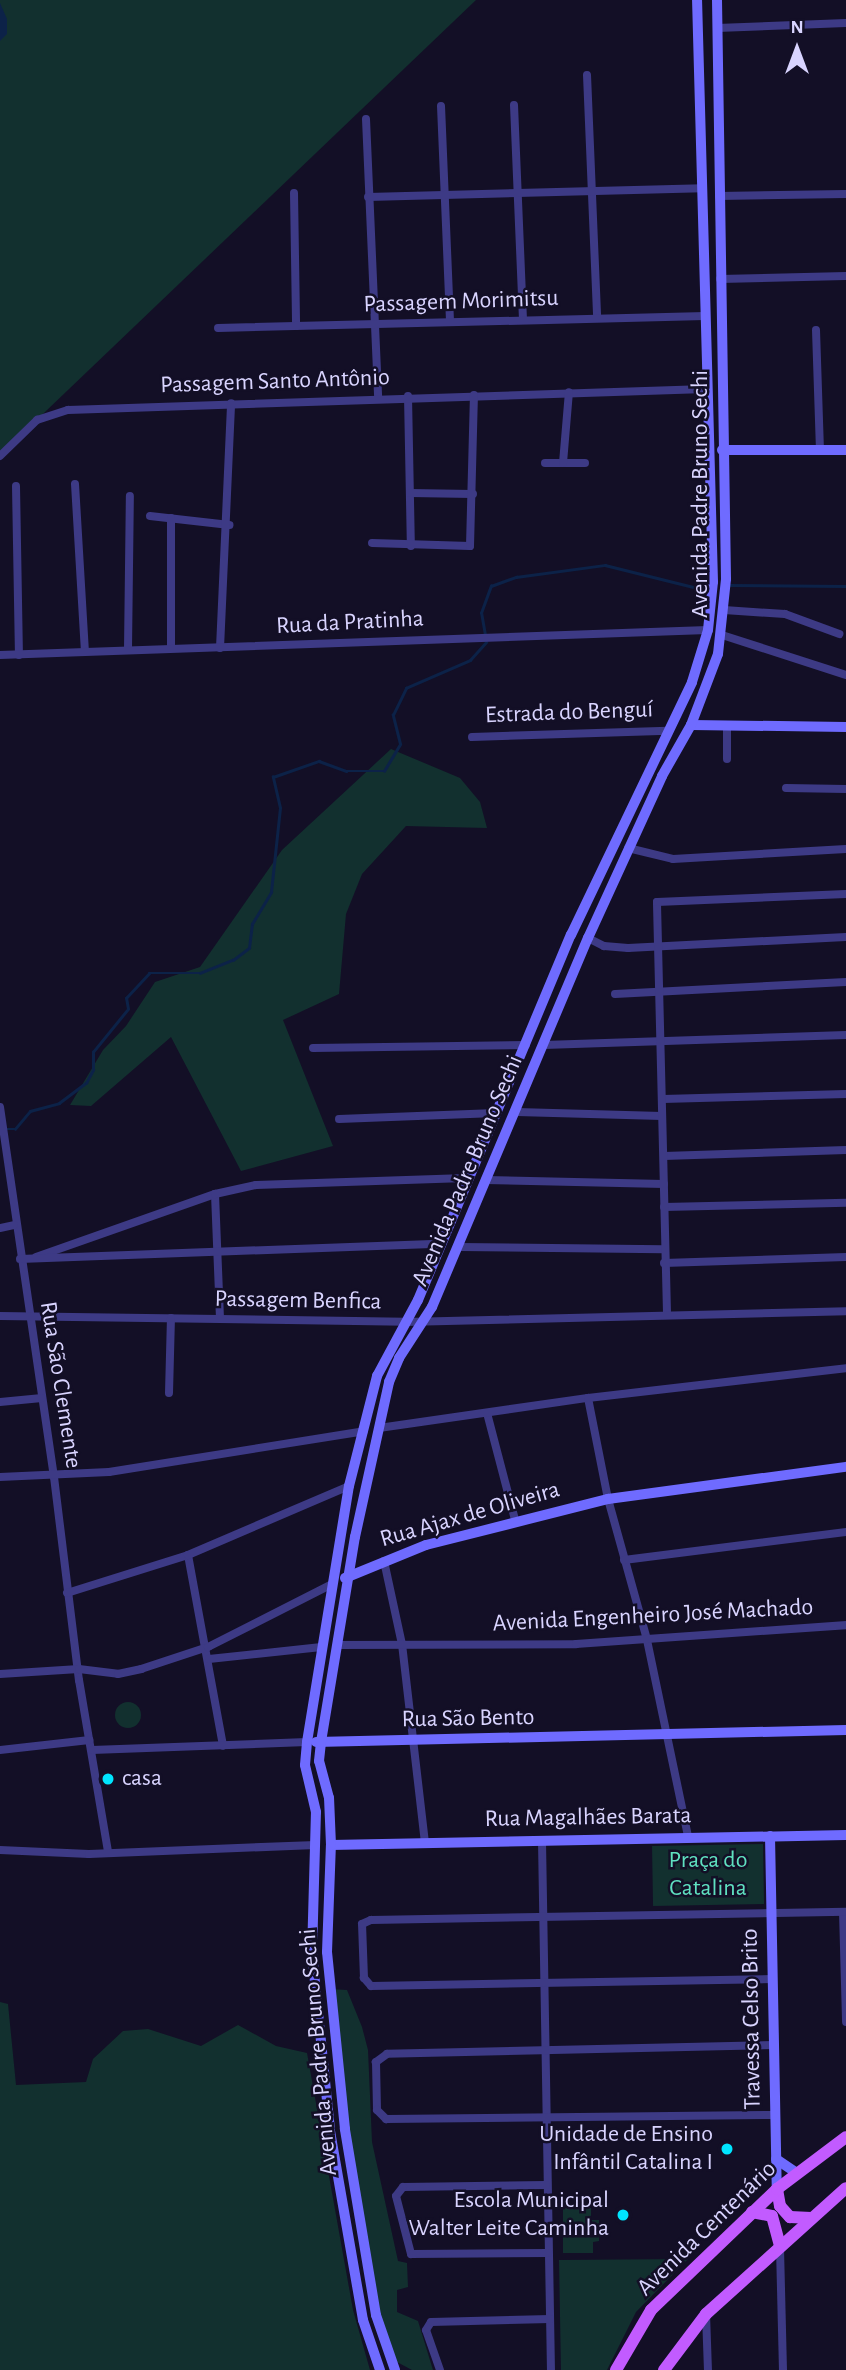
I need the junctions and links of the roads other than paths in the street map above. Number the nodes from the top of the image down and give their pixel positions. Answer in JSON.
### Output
{"nodes":[{"id":1,"x":697,"y":0,"type":"edge"},
{"id":2,"x":717,"y":0,"type":"edge"},
{"id":3,"x":846,"y":23,"type":"edge"},
{"id":4,"x":717,"y":28,"type":"junction"},
{"id":5,"x":587,"y":75,"type":"dead end"},
{"id":6,"x":514,"y":105,"type":"dead end"},
{"id":7,"x":441,"y":106,"type":"dead end"},
{"id":8,"x":366,"y":119,"type":"dead end"},
{"id":9,"x":702,"y":188,"type":"junction"},
{"id":10,"x":592,"y":190,"type":"junction"},
{"id":11,"x":294,"y":193,"type":"dead end"},
{"id":12,"x":516,"y":193,"type":"junction"},
{"id":13,"x":846,"y":194,"type":"edge"},
{"id":14,"x":444,"y":195,"type":"junction"},
{"id":15,"x":719,"y":196,"type":"junction"},
{"id":16,"x":368,"y":197,"type":"junction"},
{"id":17,"x":846,"y":276,"type":"edge"},
{"id":18,"x":720,"y":279,"type":"junction"},
{"id":19,"x":705,"y":316,"type":"junction"},
{"id":20,"x":597,"y":318,"type":"junction"},
{"id":21,"x":523,"y":320,"type":"junction"},
{"id":22,"x":450,"y":322,"type":"junction"},
{"id":23,"x":374,"y":324,"type":"junction"},
{"id":24,"x":296,"y":326,"type":"junction"},
{"id":25,"x":218,"y":328,"type":"dead end"},
{"id":26,"x":816,"y":330,"type":"dead end"},
{"id":27,"x":706,"y":389,"type":"junction"},
{"id":28,"x":569,"y":392,"type":"junction"},
{"id":29,"x":474,"y":395,"type":"junction"},
{"id":30,"x":408,"y":396,"type":"junction"},
{"id":31,"x":378,"y":397,"type":"junction"},
{"id":32,"x":231,"y":403,"type":"junction"},
{"id":33,"x":722,"y":450,"type":"junction"},
{"id":34,"x":820,"y":450,"type":"junction"},
{"id":35,"x":846,"y":450,"type":"edge"},
{"id":36,"x":0,"y":456,"type":"edge"},
{"id":37,"x":545,"y":463,"type":"dead end"},
{"id":38,"x":563,"y":463,"type":"junction"},
{"id":39,"x":585,"y":463,"type":"dead end"},
{"id":40,"x":75,"y":484,"type":"dead end"},
{"id":41,"x":16,"y":486,"type":"dead end"},
{"id":42,"x":410,"y":493,"type":"junction"},
{"id":43,"x":473,"y":494,"type":"junction"},
{"id":44,"x":130,"y":496,"type":"dead end"},
{"id":45,"x":150,"y":516,"type":"dead end"},
{"id":46,"x":171,"y":518,"type":"junction"},
{"id":47,"x":229,"y":524,"type":"junction"},
{"id":48,"x":372,"y":543,"type":"dead end"},
{"id":49,"x":411,"y":546,"type":"junction"},
{"id":50,"x":724,"y":610,"type":"junction"},
{"id":51,"x":705,"y":630,"type":"junction"},
{"id":52,"x":839,"y":634,"type":"dead end"},
{"id":53,"x":722,"y":635,"type":"junction"},
{"id":54,"x":171,"y":648,"type":"junction"},
{"id":55,"x":220,"y":648,"type":"junction"},
{"id":56,"x":128,"y":649,"type":"junction"},
{"id":57,"x":85,"y":651,"type":"junction"},
{"id":58,"x":0,"y":655,"type":"edge"},
{"id":59,"x":19,"y":655,"type":"junction"},
{"id":60,"x":846,"y":675,"type":"edge"},
{"id":61,"x":691,"y":725,"type":"junction"},
{"id":62,"x":727,"y":726,"type":"junction"},
{"id":63,"x":846,"y":727,"type":"edge"},
{"id":64,"x":668,"y":731,"type":"junction"},
{"id":65,"x":472,"y":737,"type":"dead end"},
{"id":66,"x":727,"y":760,"type":"dead end"},
{"id":67,"x":786,"y":788,"type":"dead end"},
{"id":68,"x":846,"y":789,"type":"edge"},
{"id":69,"x":628,"y":848,"type":"junction"},
{"id":70,"x":846,"y":849,"type":"edge"},
{"id":71,"x":846,"y":894,"type":"edge"},
{"id":72,"x":846,"y":937,"type":"edge"},
{"id":73,"x":588,"y":938,"type":"junction"},
{"id":74,"x":659,"y":947,"type":"junction"},
{"id":75,"x":846,"y":982,"type":"edge"},
{"id":76,"x":659,"y":991,"type":"junction"},
{"id":77,"x":615,"y":994,"type":"dead end"},
{"id":78,"x":846,"y":1035,"type":"edge"},
{"id":79,"x":662,"y":1044,"type":"junction"},
{"id":80,"x":526,"y":1045,"type":"junction"},
{"id":81,"x":544,"y":1045,"type":"junction"},
{"id":82,"x":313,"y":1048,"type":"dead end"},
{"id":83,"x":846,"y":1094,"type":"edge"},
{"id":84,"x":663,"y":1099,"type":"junction"},
{"id":85,"x":0,"y":1107,"type":"edge"},
{"id":86,"x":517,"y":1112,"type":"junction"},
{"id":87,"x":496,"y":1114,"type":"junction"},
{"id":88,"x":663,"y":1116,"type":"junction"},
{"id":89,"x":339,"y":1119,"type":"dead end"},
{"id":90,"x":3,"y":1128,"type":"edge"},
{"id":91,"x":846,"y":1150,"type":"edge"},
{"id":92,"x":664,"y":1156,"type":"junction"},
{"id":93,"x":466,"y":1178,"type":"junction"},
{"id":94,"x":485,"y":1180,"type":"junction"},
{"id":95,"x":664,"y":1184,"type":"junction"},
{"id":96,"x":215,"y":1194,"type":"junction"},
{"id":97,"x":846,"y":1203,"type":"edge"},
{"id":98,"x":664,"y":1208,"type":"junction"},
{"id":99,"x":14,"y":1225,"type":"junction"},
{"id":100,"x":0,"y":1228,"type":"edge"},
{"id":101,"x":439,"y":1244,"type":"junction"},
{"id":102,"x":459,"y":1247,"type":"junction"},
{"id":103,"x":663,"y":1249,"type":"junction"},
{"id":104,"x":216,"y":1252,"type":"junction"},
{"id":105,"x":36,"y":1257,"type":"junction"},
{"id":106,"x":846,"y":1257,"type":"edge"},
{"id":107,"x":20,"y":1259,"type":"junction"},
{"id":108,"x":664,"y":1263,"type":"junction"},
{"id":109,"x":846,"y":1311,"type":"edge"},
{"id":110,"x":667,"y":1313,"type":"junction"},
{"id":111,"x":31,"y":1316,"type":"junction"},
{"id":112,"x":0,"y":1317,"type":"edge"},
{"id":113,"x":171,"y":1318,"type":"junction"},
{"id":114,"x":220,"y":1319,"type":"junction"},
{"id":115,"x":426,"y":1319,"type":"junction"},
{"id":116,"x":405,"y":1322,"type":"junction"},
{"id":117,"x":846,"y":1368,"type":"edge"},
{"id":118,"x":169,"y":1393,"type":"dead end"},
{"id":119,"x":42,"y":1398,"type":"junction"},
{"id":120,"x":588,"y":1398,"type":"junction"},
{"id":121,"x":0,"y":1402,"type":"edge"},
{"id":122,"x":486,"y":1413,"type":"junction"},
{"id":123,"x":379,"y":1428,"type":"junction"},
{"id":124,"x":364,"y":1430,"type":"junction"},
{"id":125,"x":846,"y":1467,"type":"edge"},
{"id":126,"x":54,"y":1477,"type":"junction"},
{"id":127,"x":0,"y":1478,"type":"edge"},
{"id":128,"x":349,"y":1486,"type":"junction"},
{"id":129,"x":608,"y":1499,"type":"junction"},
{"id":130,"x":515,"y":1520,"type":"junction"},
{"id":131,"x":846,"y":1532,"type":"edge"},
{"id":132,"x":188,"y":1555,"type":"junction"},
{"id":133,"x":624,"y":1560,"type":"junction"},
{"id":134,"x":384,"y":1561,"type":"junction"},
{"id":135,"x":348,"y":1577,"type":"junction"},
{"id":136,"x":332,"y":1584,"type":"junction"},
{"id":137,"x":68,"y":1593,"type":"junction"},
{"id":138,"x":846,"y":1625,"type":"edge"},
{"id":139,"x":647,"y":1640,"type":"junction"},
{"id":140,"x":402,"y":1644,"type":"junction"},
{"id":141,"x":337,"y":1645,"type":"junction"},
{"id":142,"x":208,"y":1647,"type":"junction"},
{"id":143,"x":321,"y":1647,"type":"junction"},
{"id":144,"x":209,"y":1659,"type":"junction"},
{"id":145,"x":79,"y":1669,"type":"junction"},
{"id":146,"x":0,"y":1674,"type":"edge"},
{"id":147,"x":846,"y":1730,"type":"edge"},
{"id":148,"x":668,"y":1735,"type":"junction"},
{"id":149,"x":89,"y":1740,"type":"junction"},
{"id":150,"x":411,"y":1741,"type":"junction"},
{"id":151,"x":307,"y":1742,"type":"junction"},
{"id":152,"x":321,"y":1742,"type":"junction"},
{"id":153,"x":223,"y":1746,"type":"junction"},
{"id":154,"x":0,"y":1750,"type":"edge"},
{"id":155,"x":92,"y":1750,"type":"junction"},
{"id":156,"x":846,"y":1835,"type":"edge"},
{"id":157,"x":688,"y":1836,"type":"junction"},
{"id":158,"x":770,"y":1836,"type":"junction"},
{"id":159,"x":542,"y":1841,"type":"junction"},
{"id":160,"x":425,"y":1843,"type":"junction"},
{"id":161,"x":331,"y":1845,"type":"junction"},
{"id":162,"x":316,"y":1846,"type":"junction"},
{"id":163,"x":0,"y":1850,"type":"edge"},
{"id":164,"x":108,"y":1852,"type":"junction"},
{"id":165,"x":771,"y":1912,"type":"junction"},
{"id":166,"x":844,"y":1912,"type":"edge"},
{"id":167,"x":542,"y":1916,"type":"junction"},
{"id":168,"x":772,"y":1979,"type":"junction"},
{"id":169,"x":543,"y":1985,"type":"junction"},
{"id":170,"x":846,"y":2022,"type":"edge"},
{"id":171,"x":774,"y":2045,"type":"junction"},
{"id":172,"x":545,"y":2050,"type":"junction"},
{"id":173,"x":775,"y":2115,"type":"junction"},
{"id":174,"x":545,"y":2119,"type":"junction"},
{"id":175,"x":846,"y":2137,"type":"edge"},
{"id":176,"x":776,"y":2159,"type":"junction"},
{"id":177,"x":797,"y":2173,"type":"junction"},
{"id":178,"x":546,"y":2185,"type":"junction"},
{"id":179,"x":846,"y":2188,"type":"edge"},
{"id":180,"x":777,"y":2189,"type":"junction"},
{"id":181,"x":752,"y":2212,"type":"junction"},
{"id":182,"x":811,"y":2218,"type":"junction"},
{"id":183,"x":780,"y":2245,"type":"junction"},
{"id":184,"x":548,"y":2253,"type":"junction"},
{"id":185,"x":706,"y":2314,"type":"junction"},
{"id":186,"x":550,"y":2319,"type":"junction"},
{"id":187,"x":380,"y":2370,"type":"edge"},
{"id":188,"x":395,"y":2370,"type":"edge"},
{"id":189,"x":440,"y":2370,"type":"edge"},
{"id":190,"x":551,"y":2370,"type":"edge"},
{"id":191,"x":616,"y":2370,"type":"edge"},
{"id":192,"x":664,"y":2370,"type":"edge"},
{"id":193,"x":708,"y":2370,"type":"edge"},
{"id":194,"x":783,"y":2370,"type":"edge"}],
"edges":[{"from":1,"to":9,"type":"main road","name":"Avenida Padre Bruno Sechi"},
{"from":2,"to":4,"type":"main road","name":"Avenida Padre Bruno Sechi"},
{"from":3,"to":4,"type":"street"},
{"from":4,"to":15,"type":"main road","name":"Avenida Padre Bruno Sechi"},
{"from":5,"to":10,"type":"street"},
{"from":6,"to":12,"type":"street"},
{"from":7,"to":14,"type":"street"},
{"from":8,"to":16,"type":"street"},
{"from":9,"to":10,"type":"street"},
{"from":9,"to":19,"type":"main road","name":"Avenida Padre Bruno Sechi"},
{"from":10,"to":12,"type":"street"},
{"from":10,"to":20,"type":"street"},
{"from":11,"to":24,"type":"street"},
{"from":12,"to":14,"type":"street"},
{"from":12,"to":21,"type":"street"},
{"from":13,"to":15,"type":"street"},
{"from":14,"to":16,"type":"street"},
{"from":14,"to":22,"type":"street"},
{"from":15,"to":18,"type":"main road","name":"Avenida Padre Bruno Sechi"},
{"from":16,"to":23,"type":"street"},
{"from":17,"to":18,"type":"street"},
{"from":18,"to":33,"type":"main road","name":"Avenida Padre Bruno Sechi"},
{"from":19,"to":20,"type":"street","name":"Passagem Morimitsu"},
{"from":19,"to":27,"type":"main road","name":"Avenida Padre Bruno Sechi"},
{"from":20,"to":21,"type":"street","name":"Passagem Morimitsu"},
{"from":21,"to":22,"type":"street","name":"Passagem Morimitsu"},
{"from":22,"to":23,"type":"street","name":"Passagem Morimitsu"},
{"from":23,"to":24,"type":"street","name":"Passagem Morimitsu"},
{"from":23,"to":31,"type":"street"},
{"from":24,"to":25,"type":"street","name":"Passagem Morimitsu"},
{"from":26,"to":34,"type":"street"},
{"from":27,"to":28,"type":"street","name":"Passagem Santo Antônio"},
{"from":27,"to":51,"type":"main road","name":"Avenida Padre Bruno Sechi"},
{"from":28,"to":29,"type":"street","name":"Passagem Santo Antônio"},
{"from":28,"to":38,"type":"street"},
{"from":29,"to":30,"type":"street","name":"Passagem Santo Antônio"},
{"from":29,"to":43,"type":"street"},
{"from":30,"to":31,"type":"street","name":"Passagem Santo Antônio"},
{"from":30,"to":42,"type":"street"},
{"from":31,"to":32,"type":"street","name":"Passagem Santo Antônio"},
{"from":32,"to":36,"type":"street","name":"Passagem Santo Antônio"},
{"from":32,"to":47,"type":"street"},
{"from":33,"to":34,"type":"main road"},
{"from":33,"to":50,"type":"main road","name":"Avenida Padre Bruno Sechi"},
{"from":34,"to":35,"type":"main road"},
{"from":37,"to":38,"type":"street"},
{"from":38,"to":39,"type":"street"},
{"from":40,"to":57,"type":"street"},
{"from":41,"to":59,"type":"street"},
{"from":42,"to":43,"type":"street"},
{"from":42,"to":49,"type":"street"},
{"from":43,"to":49,"type":"street"},
{"from":44,"to":56,"type":"street"},
{"from":45,"to":46,"type":"street"},
{"from":46,"to":47,"type":"street"},
{"from":46,"to":54,"type":"street"},
{"from":47,"to":55,"type":"street"},
{"from":48,"to":49,"type":"street"},
{"from":50,"to":52,"type":"street"},
{"from":50,"to":53,"type":"main road","name":"Avenida Padre Bruno Sechi"},
{"from":51,"to":55,"type":"street","name":"Rua da Pratinha"},
{"from":51,"to":64,"type":"main road","name":"Avenida Padre Bruno Sechi"},
{"from":53,"to":60,"type":"street"},
{"from":53,"to":61,"type":"main road","name":"Avenida Padre Bruno Sechi"},
{"from":54,"to":55,"type":"street","name":"Rua da Pratinha"},
{"from":54,"to":56,"type":"street","name":"Rua da Pratinha"},
{"from":56,"to":57,"type":"street","name":"Rua da Pratinha"},
{"from":57,"to":59,"type":"street","name":"Rua da Pratinha"},
{"from":58,"to":59,"type":"street","name":"Rua da Pratinha"},
{"from":61,"to":62,"type":"main road"},
{"from":61,"to":69,"type":"main road","name":"Avenida Padre Bruno Sechi"},
{"from":62,"to":63,"type":"main road"},
{"from":62,"to":66,"type":"street"},
{"from":64,"to":65,"type":"street","name":"Estrada do Benguí"},
{"from":64,"to":80,"type":"main road","name":"Avenida Padre Bruno Sechi"},
{"from":67,"to":68,"type":"street"},
{"from":69,"to":70,"type":"street"},
{"from":69,"to":73,"type":"main road","name":"Avenida Padre Bruno Sechi"},
{"from":71,"to":74,"type":"street"},
{"from":72,"to":74,"type":"street"},
{"from":73,"to":74,"type":"street"},
{"from":73,"to":81,"type":"main road","name":"Avenida Padre Bruno Sechi"},
{"from":74,"to":76,"type":"street"},
{"from":75,"to":76,"type":"street"},
{"from":76,"to":77,"type":"street"},
{"from":76,"to":79,"type":"street"},
{"from":78,"to":79,"type":"street"},
{"from":79,"to":81,"type":"street"},
{"from":79,"to":84,"type":"street"},
{"from":80,"to":82,"type":"street"},
{"from":80,"to":87,"type":"main road","name":"Avenida Padre Bruno Sechi"},
{"from":81,"to":86,"type":"main road","name":"Avenida Padre Bruno Sechi"},
{"from":83,"to":84,"type":"street"},
{"from":84,"to":88,"type":"street"},
{"from":85,"to":90,"type":"street","name":"Rua São Clemente"},
{"from":86,"to":88,"type":"street"},
{"from":86,"to":94,"type":"main road","name":"Avenida Padre Bruno Sechi"},
{"from":87,"to":89,"type":"street"},
{"from":87,"to":93,"type":"main road","name":"Avenida Padre Bruno Sechi"},
{"from":88,"to":92,"type":"street"},
{"from":90,"to":99,"type":"street","name":"Rua São Clemente"},
{"from":91,"to":92,"type":"street"},
{"from":92,"to":95,"type":"street"},
{"from":93,"to":96,"type":"street"},
{"from":93,"to":101,"type":"main road","name":"Avenida Padre Bruno Sechi"},
{"from":94,"to":95,"type":"street"},
{"from":94,"to":102,"type":"main road","name":"Avenida Padre Bruno Sechi"},
{"from":95,"to":98,"type":"street"},
{"from":96,"to":104,"type":"street"},
{"from":96,"to":105,"type":"street"},
{"from":97,"to":98,"type":"street"},
{"from":98,"to":103,"type":"street"},
{"from":99,"to":100,"type":"street"},
{"from":99,"to":107,"type":"street","name":"Rua São Clemente"},
{"from":101,"to":104,"type":"street"},
{"from":101,"to":116,"type":"main road","name":"Avenida Padre Bruno Sechi"},
{"from":102,"to":103,"type":"street"},
{"from":102,"to":115,"type":"main road","name":"Avenida Padre Bruno Sechi"},
{"from":103,"to":108,"type":"street"},
{"from":104,"to":105,"type":"street"},
{"from":104,"to":114,"type":"street"},
{"from":105,"to":107,"type":"street"},
{"from":106,"to":108,"type":"street"},
{"from":107,"to":111,"type":"street","name":"Rua São Clemente"},
{"from":108,"to":110,"type":"street"},
{"from":109,"to":110,"type":"street","name":"Passagem Benfica"},
{"from":110,"to":115,"type":"street","name":"Passagem Benfica"},
{"from":111,"to":112,"type":"street","name":"Passagem Benfica"},
{"from":111,"to":113,"type":"street","name":"Passagem Benfica"},
{"from":111,"to":119,"type":"street","name":"Rua São Clemente"},
{"from":113,"to":114,"type":"street","name":"Passagem Benfica"},
{"from":113,"to":118,"type":"street"},
{"from":114,"to":116,"type":"street","name":"Passagem Benfica"},
{"from":115,"to":116,"type":"street","name":"Passagem Benfica"},
{"from":115,"to":123,"type":"main road","name":"Avenida Padre Bruno Sechi"},
{"from":116,"to":124,"type":"main road","name":"Avenida Padre Bruno Sechi"},
{"from":117,"to":120,"type":"street"},
{"from":119,"to":121,"type":"street"},
{"from":119,"to":126,"type":"street","name":"Rua São Clemente"},
{"from":120,"to":122,"type":"street"},
{"from":120,"to":129,"type":"street"},
{"from":122,"to":123,"type":"street"},
{"from":122,"to":130,"type":"street"},
{"from":123,"to":135,"type":"main road","name":"Avenida Padre Bruno Sechi"},
{"from":124,"to":126,"type":"street"},
{"from":124,"to":128,"type":"main road","name":"Avenida Padre Bruno Sechi"},
{"from":125,"to":129,"type":"main road","name":"Rua Ajax de Oliveira"},
{"from":126,"to":127,"type":"street"},
{"from":126,"to":137,"type":"street","name":"Rua São Clemente"},
{"from":128,"to":132,"type":"street"},
{"from":128,"to":136,"type":"main road","name":"Avenida Padre Bruno Sechi"},
{"from":129,"to":130,"type":"main road","name":"Rua Ajax de Oliveira"},
{"from":129,"to":133,"type":"street"},
{"from":130,"to":134,"type":"main road","name":"Rua Ajax de Oliveira"},
{"from":131,"to":133,"type":"street"},
{"from":132,"to":137,"type":"street"},
{"from":132,"to":142,"type":"street"},
{"from":133,"to":139,"type":"street"},
{"from":134,"to":135,"type":"main road","name":"Rua Ajax de Oliveira"},
{"from":134,"to":140,"type":"street"},
{"from":135,"to":136,"type":"main road","name":"Rua Ajax de Oliveira"},
{"from":135,"to":141,"type":"main road","name":"Avenida Padre Bruno Sechi"},
{"from":136,"to":142,"type":"street","name":"Rua Ajax de Oliveira"},
{"from":136,"to":143,"type":"main road","name":"Avenida Padre Bruno Sechi"},
{"from":137,"to":145,"type":"street","name":"Rua São Clemente"},
{"from":138,"to":139,"type":"street","name":"Avenida Engenheiro José Machado"},
{"from":139,"to":140,"type":"street","name":"Avenida Engenheiro José Machado"},
{"from":139,"to":148,"type":"street"},
{"from":140,"to":141,"type":"street","name":"Avenida Engenheiro José Machado"},
{"from":140,"to":150,"type":"street"},
{"from":141,"to":152,"type":"main road","name":"Avenida Padre Bruno Sechi"},
{"from":142,"to":144,"type":"street"},
{"from":142,"to":145,"type":"street","name":"Rua Ajax de Oliveira"},
{"from":143,"to":144,"type":"street"},
{"from":143,"to":151,"type":"main road","name":"Avenida Padre Bruno Sechi"},
{"from":144,"to":153,"type":"street"},
{"from":145,"to":146,"type":"street","name":"Rua Ajax de Oliveira"},
{"from":145,"to":149,"type":"street","name":"Rua São Clemente"},
{"from":147,"to":148,"type":"main road","name":"Rua São Bento"},
{"from":148,"to":150,"type":"main road","name":"Rua São Bento"},
{"from":148,"to":157,"type":"street"},
{"from":149,"to":154,"type":"street"},
{"from":149,"to":155,"type":"street","name":"Rua São Clemente"},
{"from":150,"to":152,"type":"main road","name":"Rua São Bento"},
{"from":150,"to":160,"type":"street"},
{"from":151,"to":152,"type":"main road","name":"Rua São Bento"},
{"from":151,"to":153,"type":"street","name":"Rua São Bento"},
{"from":151,"to":162,"type":"main road","name":"Avenida Padre Bruno Sechi"},
{"from":152,"to":161,"type":"main road","name":"Avenida Padre Bruno Sechi"},
{"from":153,"to":155,"type":"street","name":"Rua São Bento"},
{"from":155,"to":164,"type":"street","name":"Rua São Clemente"},
{"from":156,"to":158,"type":"main road","name":"Rua Magalhães Barata"},
{"from":157,"to":158,"type":"main road","name":"Rua Magalhães Barata"},
{"from":157,"to":159,"type":"main road","name":"Rua Magalhães Barata"},
{"from":158,"to":165,"type":"main road","name":"Travessa Celso Brito"},
{"from":159,"to":160,"type":"main road","name":"Rua Magalhães Barata"},
{"from":159,"to":167,"type":"street"},
{"from":160,"to":161,"type":"main road","name":"Rua Magalhães Barata"},
{"from":161,"to":188,"type":"main road","name":"Avenida Padre Bruno Sechi"},
{"from":162,"to":164,"type":"street"},
{"from":162,"to":187,"type":"main road","name":"Avenida Padre Bruno Sechi"},
{"from":163,"to":164,"type":"street"},
{"from":165,"to":166,"type":"street"},
{"from":165,"to":167,"type":"street"},
{"from":165,"to":168,"type":"main road","name":"Travessa Celso Brito"},
{"from":166,"to":170,"type":"street"},
{"from":167,"to":169,"type":"street"},
{"from":167,"to":169,"type":"street"},
{"from":168,"to":169,"type":"street"},
{"from":168,"to":171,"type":"main road","name":"Travessa Celso Brito"},
{"from":169,"to":172,"type":"street"},
{"from":171,"to":172,"type":"street"},
{"from":171,"to":173,"type":"main road","name":"Travessa Celso Brito"},
{"from":172,"to":174,"type":"street"},
{"from":172,"to":174,"type":"street"},
{"from":173,"to":174,"type":"street"},
{"from":173,"to":176,"type":"main road","name":"Travessa Celso Brito"},
{"from":174,"to":178,"type":"street"},
{"from":175,"to":177,"type":"main road","name":"Avenida Centenário"},
{"from":176,"to":177,"type":"main road"},
{"from":176,"to":180,"type":"main road","name":"Travessa Celso Brito"},
{"from":177,"to":180,"type":"main road","name":"Avenida Centenário"},
{"from":178,"to":184,"type":"street"},
{"from":178,"to":184,"type":"street"},
{"from":179,"to":182,"type":"main road"},
{"from":180,"to":181,"type":"main road","name":"Avenida Centenário"},
{"from":180,"to":182,"type":"main road"},
{"from":181,"to":183,"type":"main road"},
{"from":181,"to":191,"type":"main road","name":"Avenida Centenário"},
{"from":182,"to":183,"type":"main road"},
{"from":183,"to":185,"type":"main road"},
{"from":183,"to":194,"type":"street"},
{"from":184,"to":186,"type":"street"},
{"from":185,"to":192,"type":"main road"},
{"from":185,"to":193,"type":"street"},
{"from":186,"to":189,"type":"street"},
{"from":186,"to":190,"type":"street"}]}
